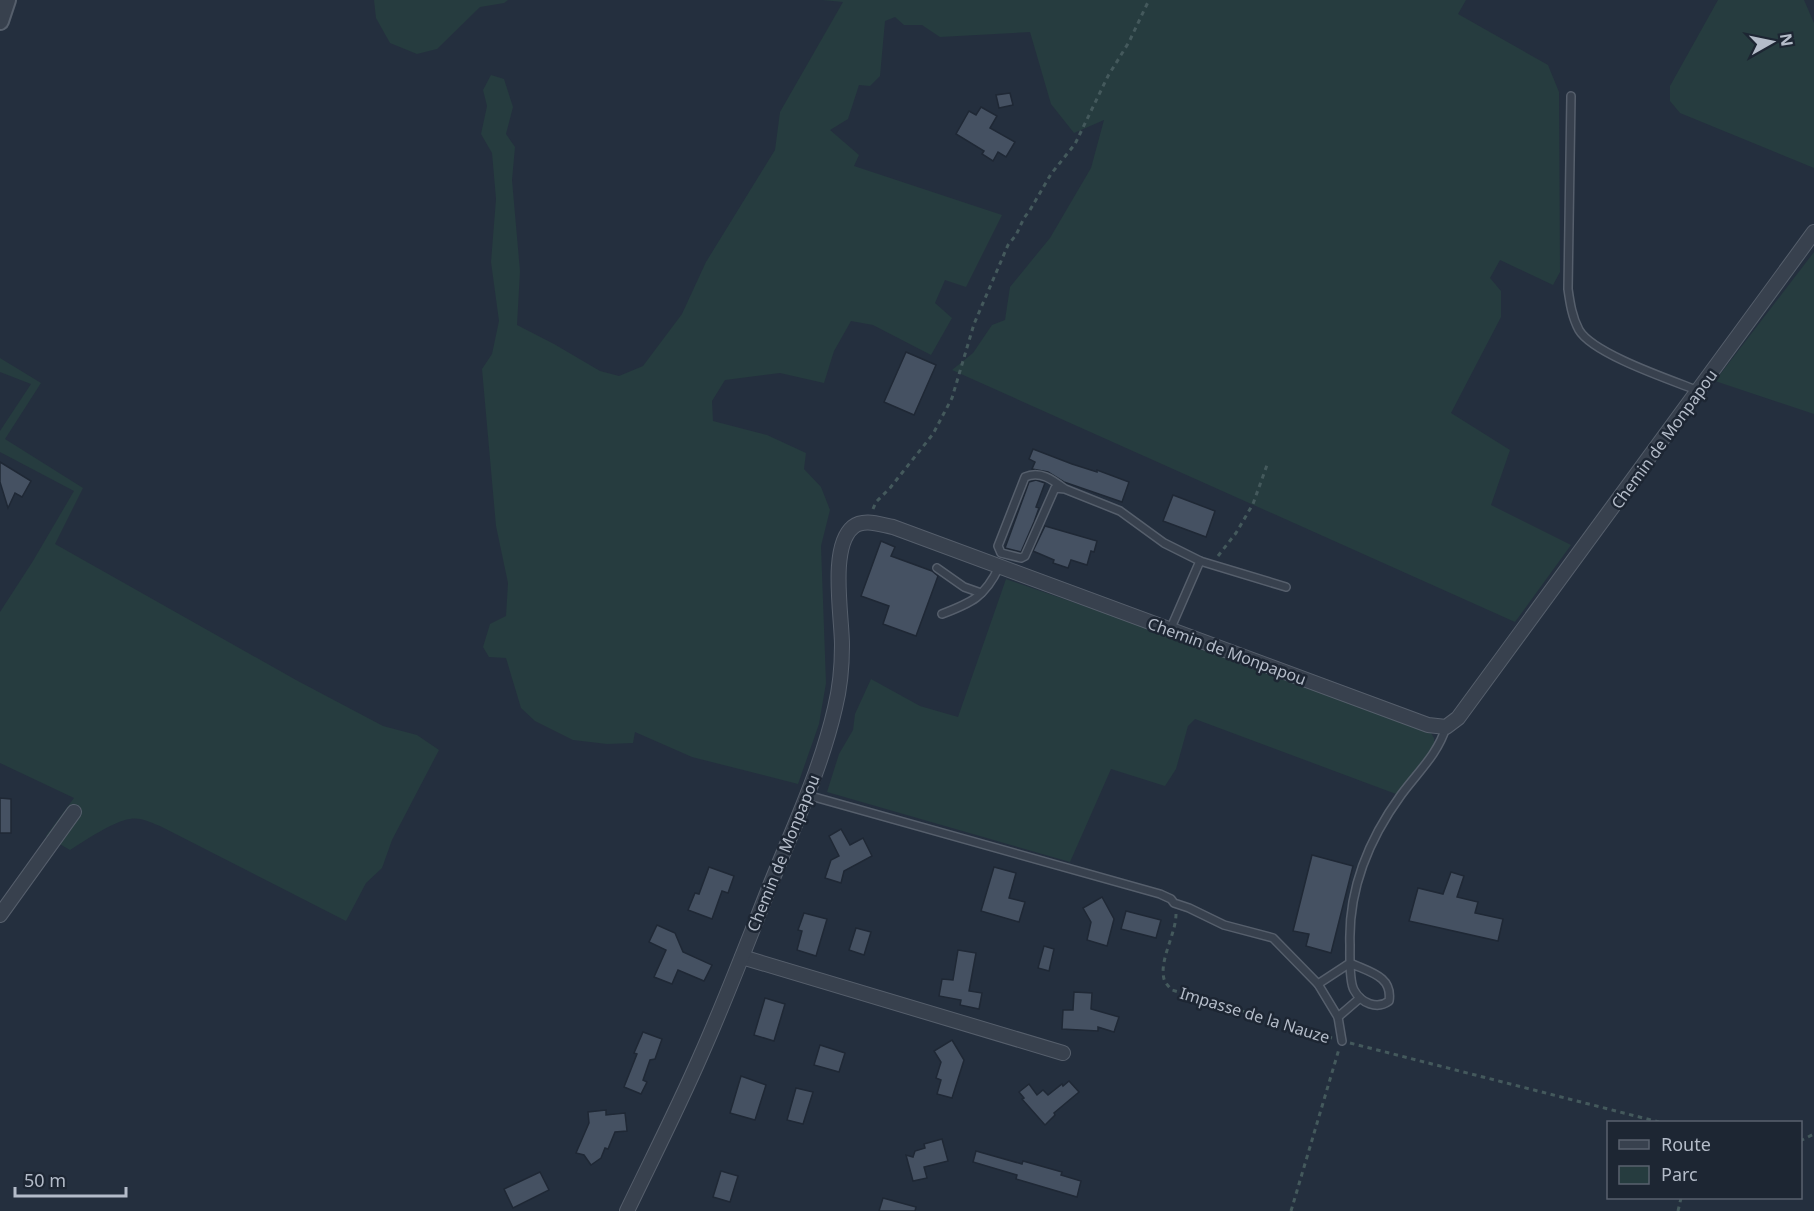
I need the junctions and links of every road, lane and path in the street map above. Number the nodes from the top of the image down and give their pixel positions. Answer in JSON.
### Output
{"nodes":[{"id":1,"x":7,"y":0,"type":"edge"},
{"id":2,"x":1149,"y":0,"type":"edge"},
{"id":3,"x":0,"y":21,"type":"edge"},
{"id":4,"x":1571,"y":96,"type":"dead end"},
{"id":5,"x":1814,"y":232,"type":"edge"},
{"id":6,"x":1699,"y":391,"type":"junction"},
{"id":7,"x":1267,"y":465,"type":"dead end"},
{"id":8,"x":1065,"y":489,"type":"junction"},
{"id":9,"x":870,"y":522,"type":"junction"},
{"id":10,"x":1200,"y":561,"type":"junction"},
{"id":11,"x":1211,"y":564,"type":"junction"},
{"id":12,"x":999,"y":567,"type":"junction"},
{"id":13,"x":937,"y":568,"type":"dead end"},
{"id":14,"x":1286,"y":587,"type":"dead end"},
{"id":15,"x":981,"y":593,"type":"junction"},
{"id":16,"x":942,"y":614,"type":"dead end"},
{"id":17,"x":1170,"y":630,"type":"junction"},
{"id":18,"x":1446,"y":727,"type":"junction"},
{"id":19,"x":807,"y":795,"type":"junction"},
{"id":20,"x":74,"y":812,"type":"dead end"},
{"id":21,"x":1174,"y":903,"type":"junction"},
{"id":22,"x":0,"y":915,"type":"edge"},
{"id":23,"x":742,"y":957,"type":"junction"},
{"id":24,"x":1350,"y":963,"type":"junction"},
{"id":25,"x":1318,"y":984,"type":"junction"},
{"id":26,"x":1360,"y":998,"type":"junction"},
{"id":27,"x":1338,"y":1017,"type":"junction"},
{"id":28,"x":1342,"y":1041,"type":"junction"},
{"id":29,"x":1063,"y":1053,"type":"dead end"},
{"id":30,"x":1655,"y":1121,"type":"edge"},
{"id":31,"x":627,"y":1211,"type":"edge"},
{"id":32,"x":1291,"y":1211,"type":"edge"}],
"edges":[{"from":1,"to":3,"type":"street"},
{"from":2,"to":9,"type":"path"},
{"from":4,"to":6,"type":"lane"},
{"from":5,"to":6,"type":"street","name":"Chemin de Monpapou"},
{"from":6,"to":18,"type":"street","name":"Chemin de Monpapou"},
{"from":7,"to":11,"type":"path"},
{"from":8,"to":8,"type":"lane"},
{"from":8,"to":10,"type":"lane"},
{"from":9,"to":12,"type":"street","name":"Chemin de Monpapou"},
{"from":9,"to":19,"type":"street","name":"Chemin de Monpapou"},
{"from":10,"to":11,"type":"lane"},
{"from":10,"to":17,"type":"lane"},
{"from":11,"to":14,"type":"lane"},
{"from":12,"to":15,"type":"lane"},
{"from":12,"to":17,"type":"street","name":"Chemin de Monpapou"},
{"from":13,"to":15,"type":"lane"},
{"from":15,"to":16,"type":"lane"},
{"from":17,"to":18,"type":"street","name":"Chemin de Monpapou"},
{"from":18,"to":24,"type":"lane"},
{"from":19,"to":21,"type":"lane"},
{"from":19,"to":23,"type":"street","name":"Chemin de Monpapou"},
{"from":20,"to":22,"type":"street"},
{"from":21,"to":25,"type":"lane"},
{"from":21,"to":28,"type":"path","name":"Impasse de la Nauze"},
{"from":23,"to":29,"type":"street"},
{"from":23,"to":31,"type":"street","name":"Chemin de Monpapou"},
{"from":24,"to":25,"type":"lane"},
{"from":24,"to":26,"type":"lane"},
{"from":24,"to":26,"type":"lane"},
{"from":25,"to":27,"type":"lane"},
{"from":26,"to":27,"type":"lane"},
{"from":27,"to":28,"type":"lane"},
{"from":28,"to":30,"type":"path","name":"Impasse de la Nauze"},
{"from":28,"to":32,"type":"path"}]}
